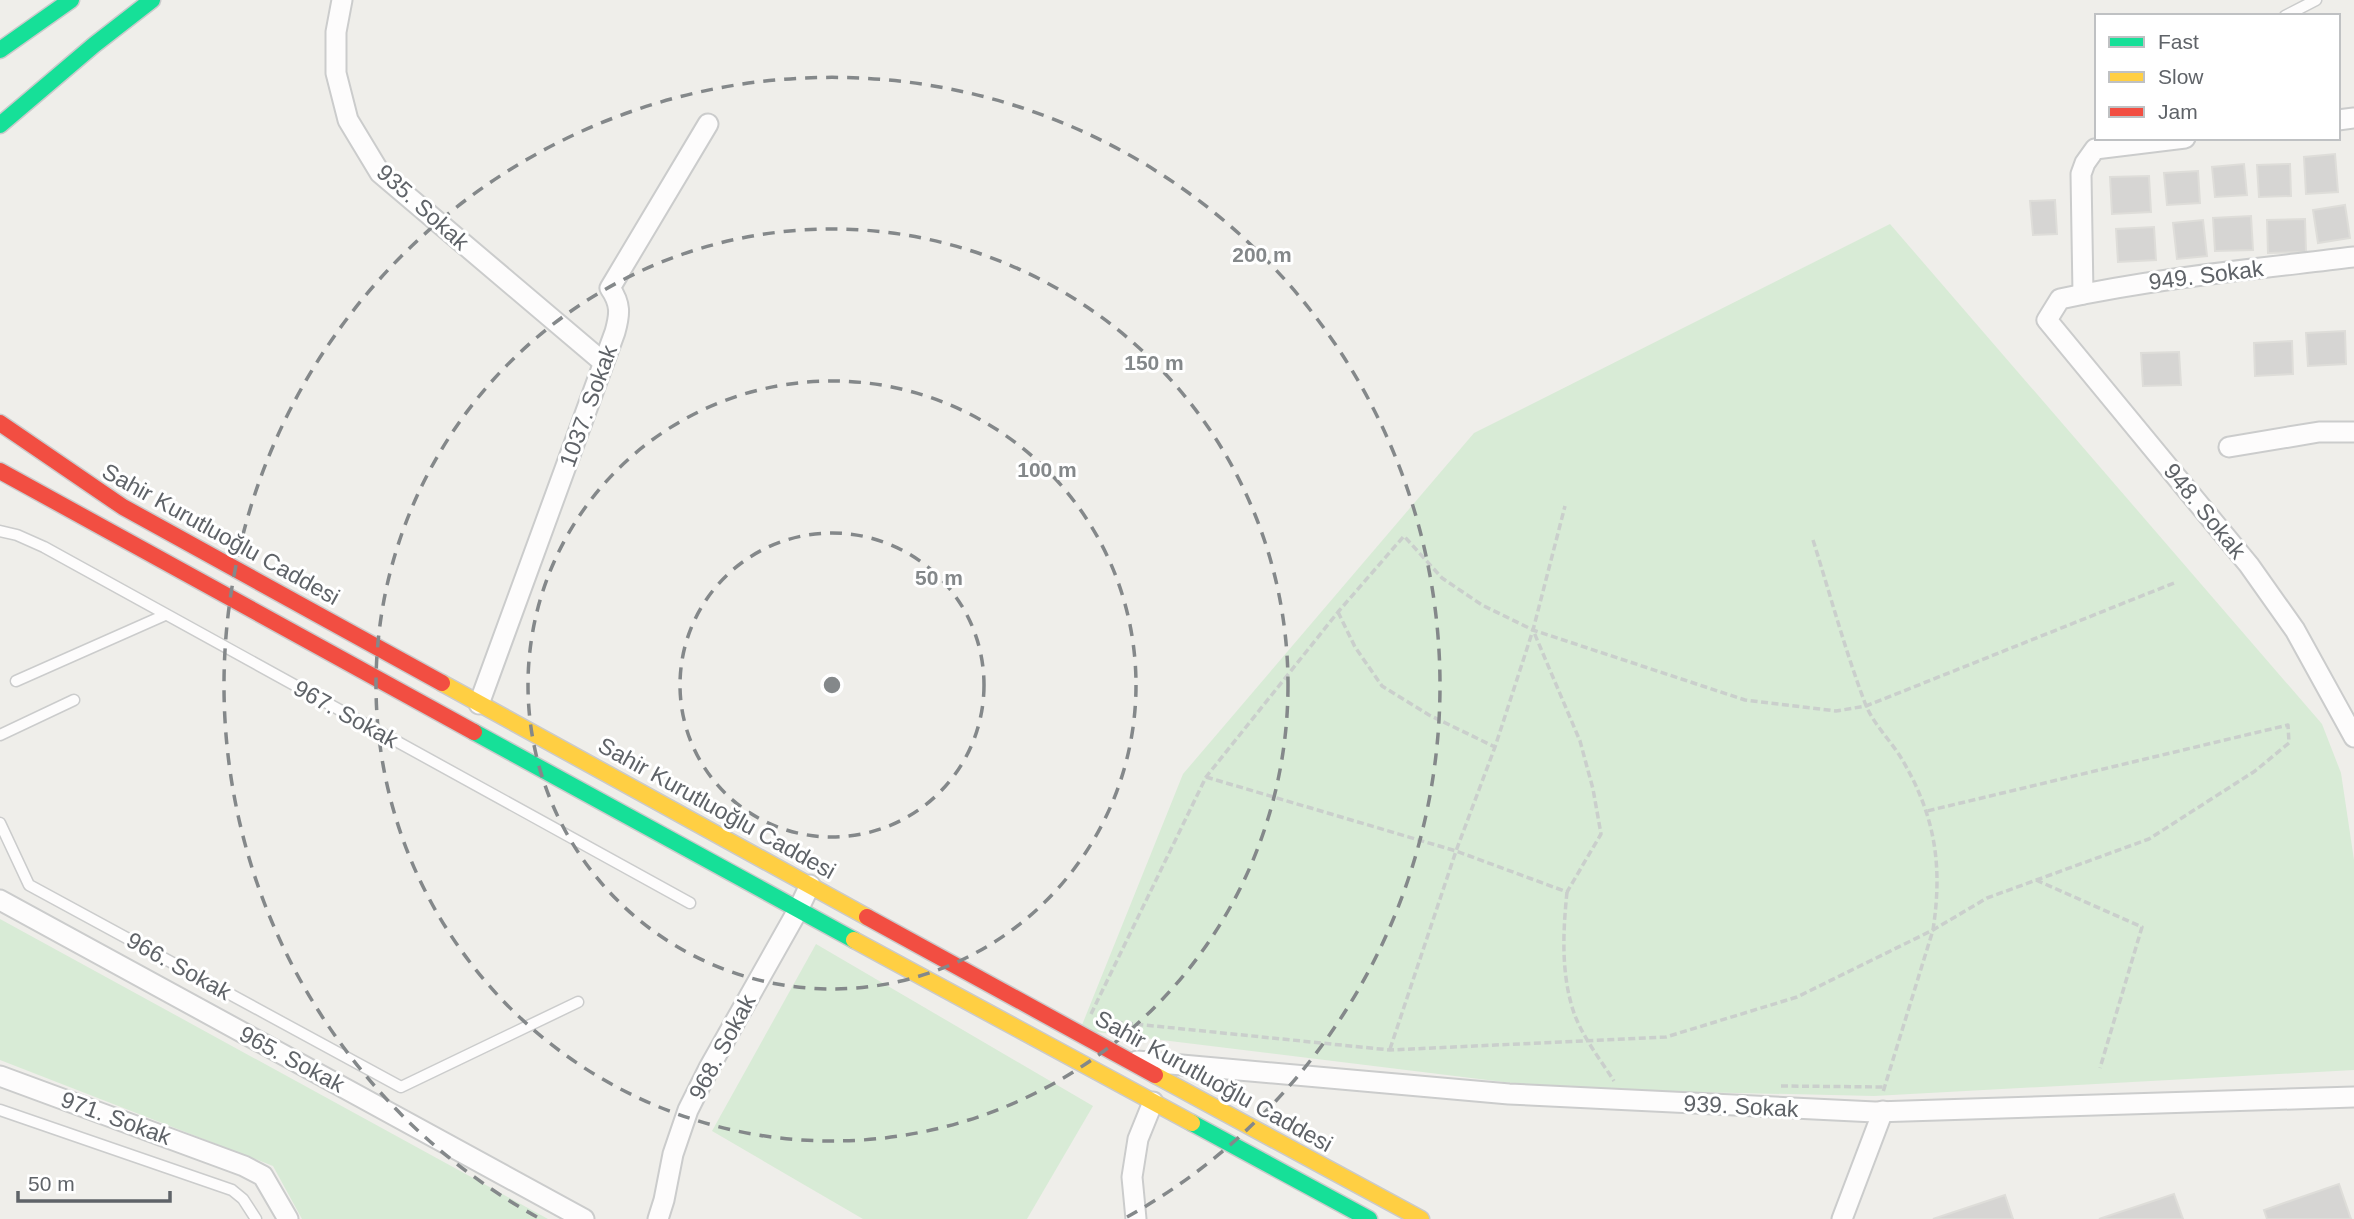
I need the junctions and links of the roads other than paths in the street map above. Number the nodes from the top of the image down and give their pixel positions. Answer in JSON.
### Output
{"nodes":[{"id":1,"x":71,"y":0,"type":"edge"},
{"id":2,"x":152,"y":0,"type":"edge"},
{"id":3,"x":342,"y":0,"type":"edge"},
{"id":4,"x":2316,"y":0,"type":"edge"},
{"id":5,"x":2289,"y":14,"type":"edge"},
{"id":6,"x":0,"y":50,"type":"edge"},
{"id":7,"x":708,"y":124,"type":"dead end"},
{"id":8,"x":0,"y":125,"type":"edge"},
{"id":9,"x":2157,"y":140,"type":"edge"},
{"id":10,"x":2129,"y":142,"type":"edge"},
{"id":11,"x":2354,"y":257,"type":"edge"},
{"id":12,"x":2083,"y":294,"type":"junction"},
{"id":13,"x":2060,"y":299,"type":"joint"},
{"id":14,"x":603,"y":362,"type":"junction"},
{"id":15,"x":0,"y":423,"type":"edge"},
{"id":16,"x":2354,"y":432,"type":"edge"},
{"id":17,"x":2229,"y":447,"type":"dead end"},
{"id":18,"x":4,"y":480,"type":"edge"},
{"id":19,"x":0,"y":531,"type":"edge"},
{"id":20,"x":165,"y":615,"type":"junction"},
{"id":21,"x":16,"y":681,"type":"dead end"},
{"id":22,"x":74,"y":700,"type":"dead end"},
{"id":23,"x":480,"y":704,"type":"junction"},
{"id":24,"x":0,"y":735,"type":"edge"},
{"id":25,"x":2354,"y":737,"type":"edge"},
{"id":26,"x":0,"y":823,"type":"edge"},
{"id":27,"x":810,"y":885,"type":"junction"},
{"id":28,"x":0,"y":900,"type":"edge"},
{"id":29,"x":690,"y":903,"type":"dead end"},
{"id":30,"x":799,"y":910,"type":"junction"},
{"id":31,"x":578,"y":1002,"type":"dead end"},
{"id":32,"x":1129,"y":1061,"type":"junction"},
{"id":33,"x":0,"y":1076,"type":"edge"},
{"id":34,"x":2354,"y":1097,"type":"edge"},
{"id":35,"x":1153,"y":1102,"type":"junction"},
{"id":36,"x":0,"y":1110,"type":"edge"},
{"id":37,"x":1879,"y":1111,"type":"junction"},
{"id":38,"x":256,"y":1219,"type":"edge"},
{"id":39,"x":288,"y":1219,"type":"edge"},
{"id":40,"x":584,"y":1219,"type":"edge"},
{"id":41,"x":658,"y":1219,"type":"edge"},
{"id":42,"x":1136,"y":1219,"type":"edge"},
{"id":43,"x":1369,"y":1219,"type":"edge"},
{"id":44,"x":1421,"y":1219,"type":"edge"},
{"id":45,"x":1842,"y":1219,"type":"edge"}],
"edges":[{"from":1,"to":6,"type":"street"},
{"from":2,"to":8,"type":"street"},
{"from":3,"to":14,"type":"street","name":"935. Sokak"},
{"from":4,"to":5,"type":"lane"},
{"from":7,"to":14,"type":"street","name":"1037. Sokak"},
{"from":9,"to":10,"type":"street"},
{"from":10,"to":12,"type":"street"},
{"from":11,"to":12,"type":"street","name":"949. Sokak"},
{"from":12,"to":13,"type":"street","name":"949. Sokak"},
{"from":13,"to":25,"type":"street","name":"948. Sokak"},
{"from":14,"to":23,"type":"street","name":"1037. Sokak"},
{"from":15,"to":23,"type":"street","name":"Sahir Kurutluoğlu Caddesi"},
{"from":16,"to":17,"type":"street"},
{"from":18,"to":30,"type":"street","name":"Sahir Kurutluoğlu Caddesi"},
{"from":19,"to":20,"type":"lane","name":"967. Sokak"},
{"from":20,"to":21,"type":"lane"},
{"from":20,"to":29,"type":"lane","name":"967. Sokak"},
{"from":22,"to":24,"type":"lane"},
{"from":23,"to":27,"type":"street","name":"Sahir Kurutluoğlu Caddesi"},
{"from":26,"to":31,"type":"lane","name":"966. Sokak"},
{"from":27,"to":30,"type":"street","name":"968. Sokak"},
{"from":27,"to":32,"type":"street","name":"Sahir Kurutluoğlu Caddesi"},
{"from":28,"to":40,"type":"street","name":"965. Sokak"},
{"from":30,"to":35,"type":"street","name":"Sahir Kurutluoğlu Caddesi"},
{"from":30,"to":41,"type":"street","name":"968. Sokak"},
{"from":32,"to":37,"type":"street","name":"939. Sokak"},
{"from":32,"to":44,"type":"street","name":"Sahir Kurutluoğlu Caddesi"},
{"from":33,"to":39,"type":"street","name":"971. Sokak"},
{"from":34,"to":37,"type":"street","name":"939. Sokak"},
{"from":35,"to":42,"type":"street"},
{"from":35,"to":43,"type":"street","name":"Sahir Kurutluoğlu Caddesi"},
{"from":36,"to":38,"type":"lane"},
{"from":37,"to":45,"type":"street"}]}
